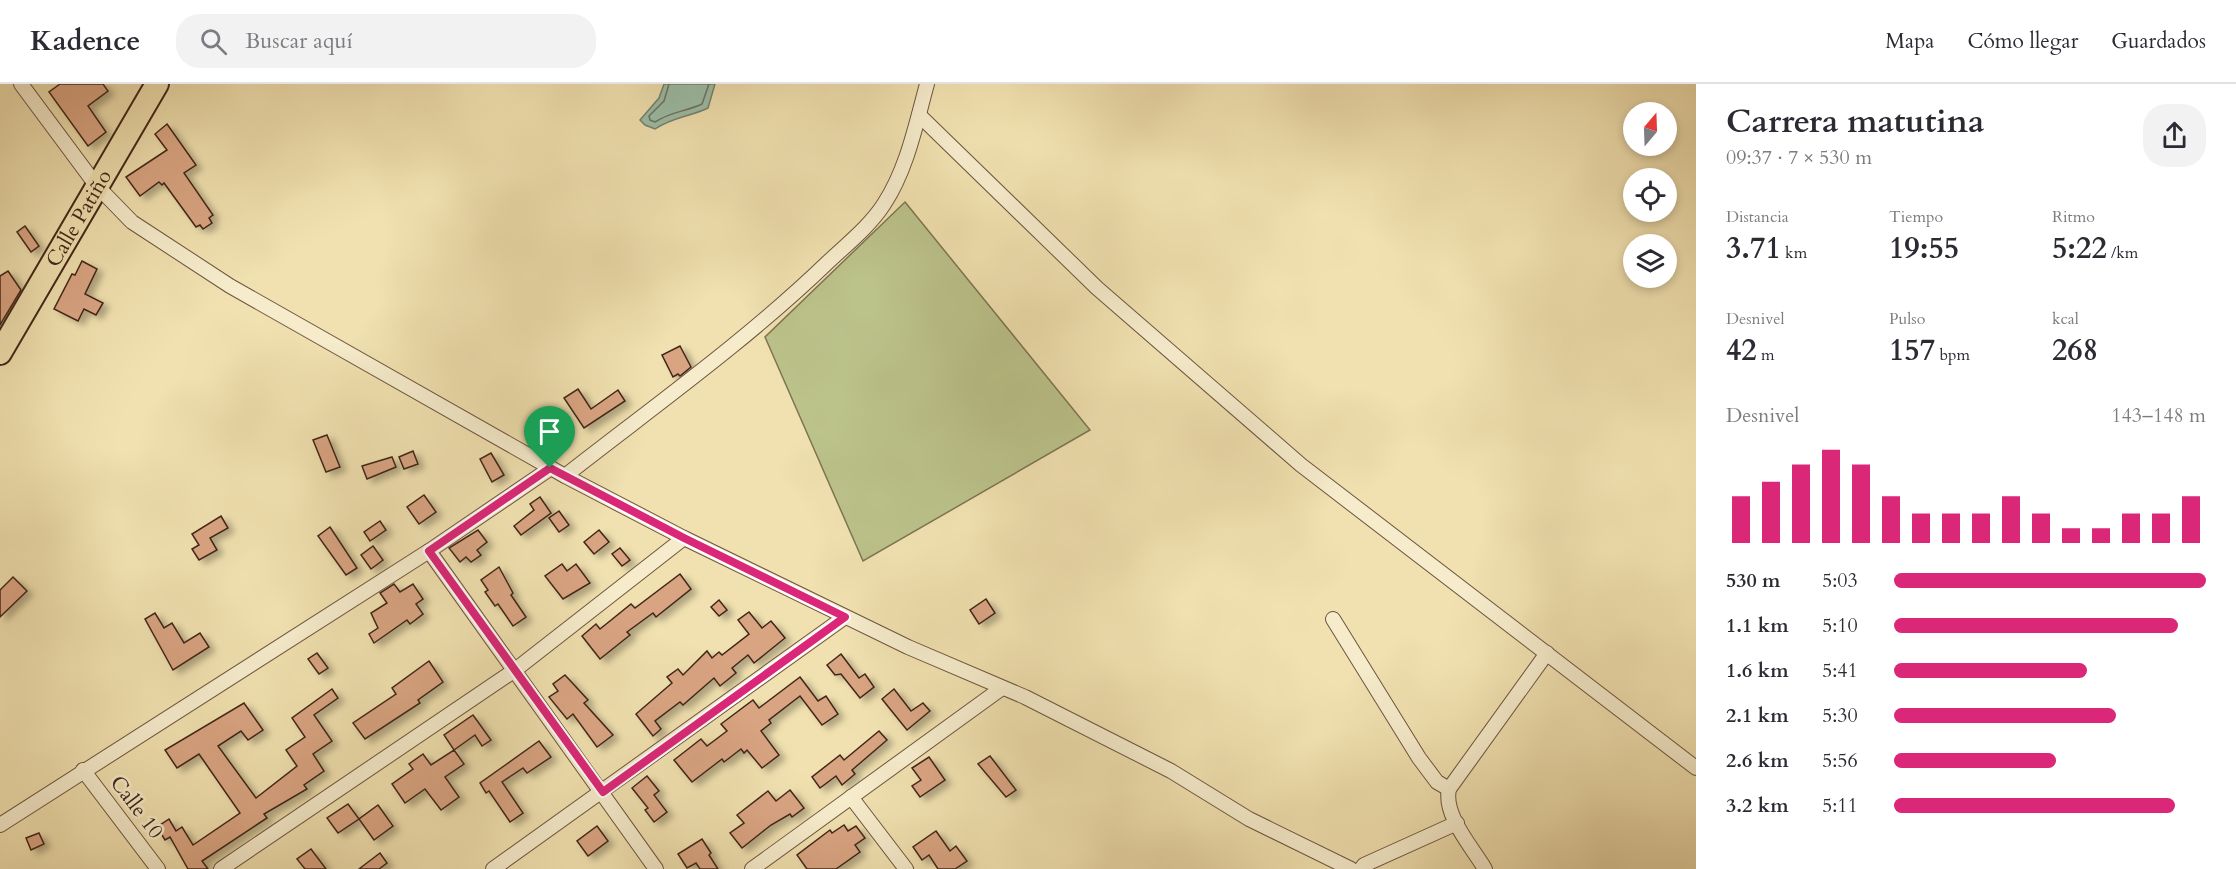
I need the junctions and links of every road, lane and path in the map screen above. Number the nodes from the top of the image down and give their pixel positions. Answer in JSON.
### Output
{"nodes":[{"id":1,"x":21,"y":84,"type":"edge"},
{"id":2,"x":157,"y":84,"type":"edge"},
{"id":3,"x":927,"y":84,"type":"edge"},
{"id":4,"x":919,"y":115,"type":"junction"},
{"id":5,"x":96,"y":185,"type":"junction"},
{"id":6,"x":0,"y":353,"type":"edge"},
{"id":7,"x":550,"y":468,"type":"junction"},
{"id":8,"x":565,"y":476,"type":"junction"},
{"id":9,"x":684,"y":538,"type":"junction"},
{"id":10,"x":429,"y":551,"type":"junction"},
{"id":11,"x":845,"y":617,"type":"junction"},
{"id":12,"x":1333,"y":619,"type":"dead end"},
{"id":13,"x":1547,"y":653,"type":"junction"},
{"id":14,"x":514,"y":670,"type":"junction"},
{"id":15,"x":1002,"y":687,"type":"junction"},
{"id":16,"x":1696,"y":768,"type":"edge"},
{"id":17,"x":83,"y":770,"type":"junction"},
{"id":18,"x":1449,"y":789,"type":"junction"},
{"id":19,"x":603,"y":792,"type":"junction"},
{"id":20,"x":851,"y":797,"type":"junction"},
{"id":21,"x":1457,"y":823,"type":"junction"},
{"id":22,"x":0,"y":825,"type":"edge"},
{"id":23,"x":158,"y":869,"type":"edge"},
{"id":24,"x":221,"y":869,"type":"edge"},
{"id":25,"x":493,"y":869,"type":"edge"},
{"id":26,"x":656,"y":869,"type":"edge"},
{"id":27,"x":752,"y":869,"type":"edge"},
{"id":28,"x":906,"y":869,"type":"edge"},
{"id":29,"x":1351,"y":869,"type":"edge"},
{"id":30,"x":1361,"y":869,"type":"edge"},
{"id":31,"x":1485,"y":869,"type":"edge"}],
"edges":[{"from":1,"to":5,"type":"street"},
{"from":2,"to":5,"type":"main road","name":"Calle Patiño"},
{"from":3,"to":4,"type":"street"},
{"from":4,"to":8,"type":"street"},
{"from":4,"to":13,"type":"street"},
{"from":5,"to":6,"type":"main road","name":"Calle Patiño"},
{"from":5,"to":7,"type":"street"},
{"from":7,"to":8,"type":"street"},
{"from":7,"to":10,"type":"street"},
{"from":8,"to":9,"type":"street"},
{"from":9,"to":11,"type":"street"},
{"from":9,"to":14,"type":"street"},
{"from":10,"to":14,"type":"street"},
{"from":10,"to":17,"type":"street"},
{"from":11,"to":15,"type":"street"},
{"from":11,"to":19,"type":"street"},
{"from":12,"to":18,"type":"street"},
{"from":13,"to":16,"type":"street"},
{"from":13,"to":18,"type":"street"},
{"from":14,"to":19,"type":"street"},
{"from":14,"to":24,"type":"street"},
{"from":15,"to":20,"type":"street"},
{"from":15,"to":29,"type":"street"},
{"from":17,"to":22,"type":"street"},
{"from":17,"to":23,"type":"street","name":"Calle 10"},
{"from":18,"to":21,"type":"street"},
{"from":19,"to":25,"type":"street"},
{"from":19,"to":26,"type":"street"},
{"from":20,"to":27,"type":"street"},
{"from":20,"to":28,"type":"street"},
{"from":21,"to":30,"type":"street"},
{"from":21,"to":31,"type":"street"}]}
